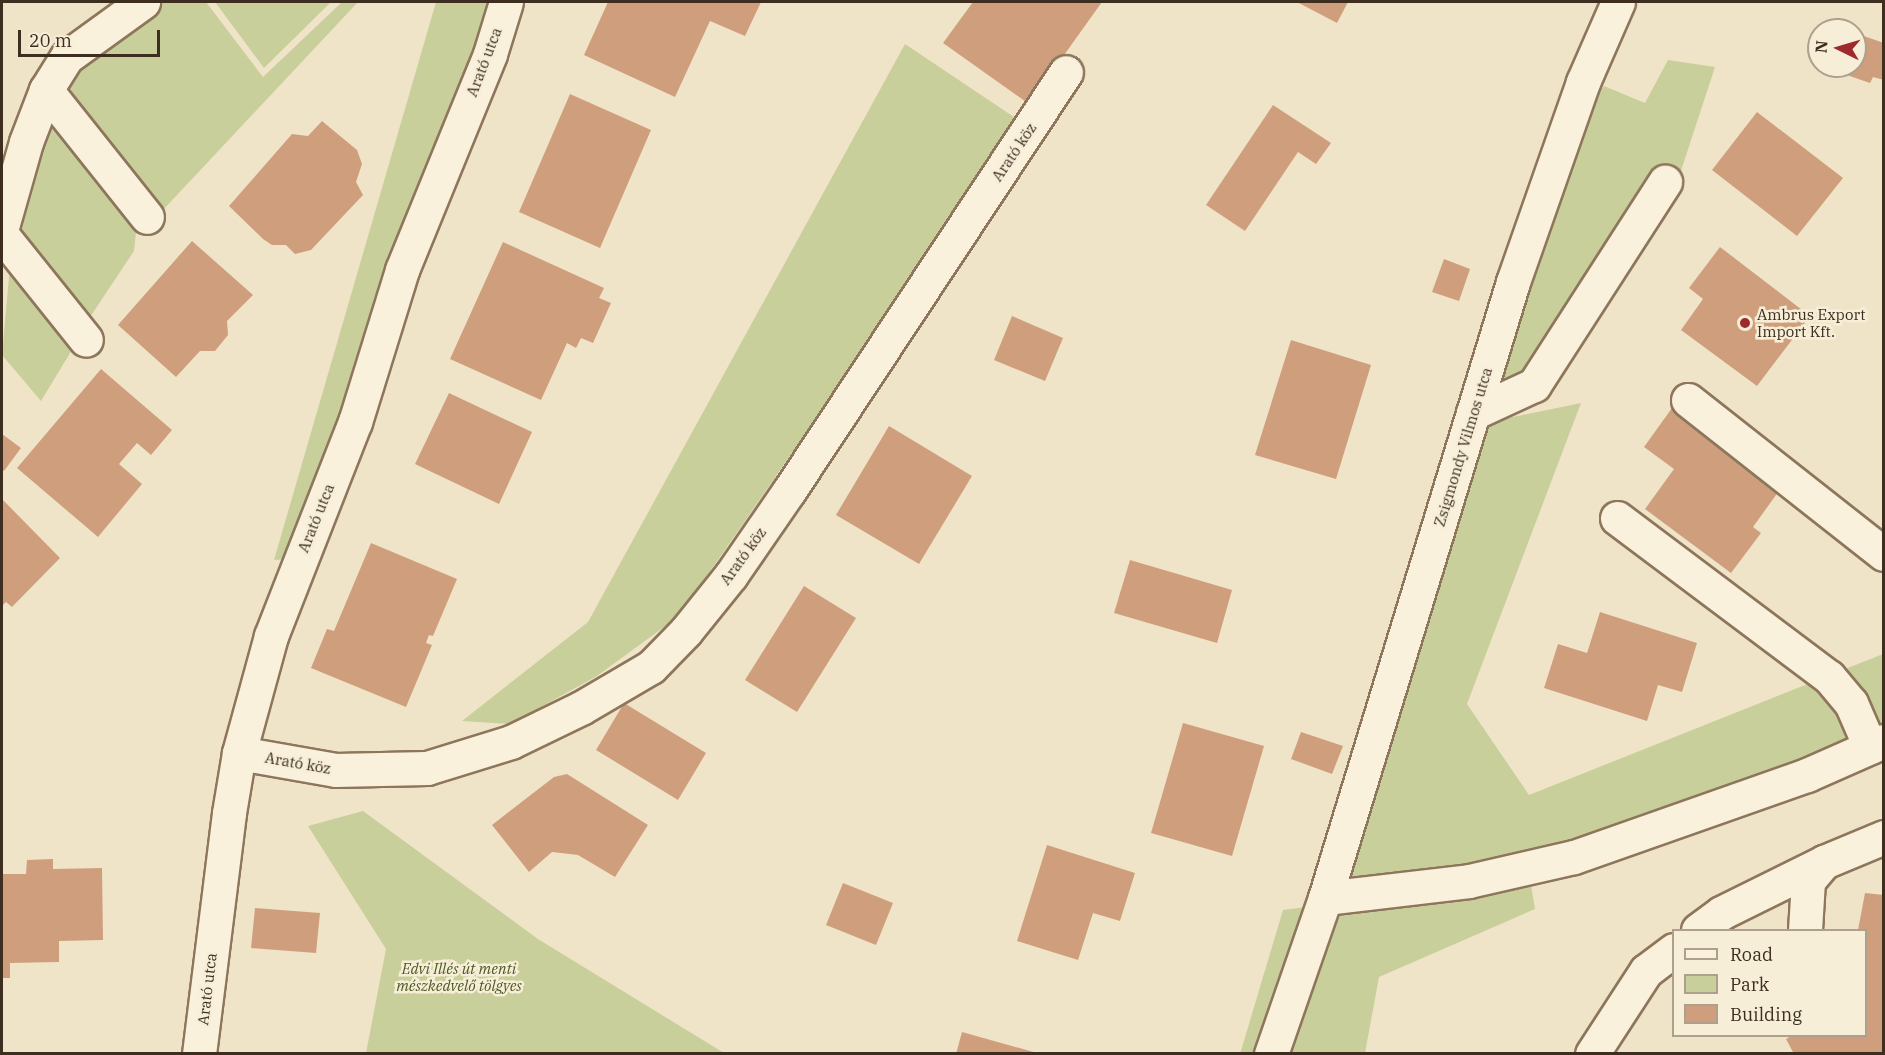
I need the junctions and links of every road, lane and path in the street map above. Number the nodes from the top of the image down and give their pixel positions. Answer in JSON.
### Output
{"nodes":[{"id":1,"x":143,"y":2,"type":"edge"},
{"id":2,"x":506,"y":2,"type":"edge"},
{"id":3,"x":1618,"y":2,"type":"edge"},
{"id":4,"x":1066,"y":72,"type":"dead end"},
{"id":5,"x":46,"y":90,"type":"junction"},
{"id":6,"x":1665,"y":182,"type":"dead end"},
{"id":7,"x":147,"y":217,"type":"dead end"},
{"id":8,"x":2,"y":227,"type":"edge"},
{"id":9,"x":2,"y":235,"type":"edge"},
{"id":10,"x":86,"y":340,"type":"dead end"},
{"id":11,"x":1688,"y":400,"type":"dead end"},
{"id":12,"x":1473,"y":413,"type":"junction"},
{"id":13,"x":1617,"y":518,"type":"dead end"},
{"id":14,"x":1884,"y":554,"type":"edge"},
{"id":15,"x":1877,"y":744,"type":"edge"},
{"id":16,"x":239,"y":753,"type":"junction"},
{"id":17,"x":1884,"y":837,"type":"edge"},
{"id":18,"x":1824,"y":862,"type":"junction"},
{"id":19,"x":1325,"y":898,"type":"junction"},
{"id":20,"x":1699,"y":929,"type":"edge"},
{"id":21,"x":1805,"y":929,"type":"edge"},
{"id":22,"x":1672,"y":952,"type":"edge"},
{"id":23,"x":199,"y":1053,"type":"edge"},
{"id":24,"x":1271,"y":1053,"type":"edge"},
{"id":25,"x":1592,"y":1053,"type":"edge"}],
"edges":[{"from":1,"to":5,"type":"street"},
{"from":2,"to":16,"type":"street","name":"Arató utca"},
{"from":3,"to":12,"type":"street","name":"Zsigmondy Vilmos utca"},
{"from":4,"to":16,"type":"street","name":"Arató köz"},
{"from":5,"to":7,"type":"street"},
{"from":5,"to":8,"type":"street"},
{"from":6,"to":12,"type":"street"},
{"from":9,"to":10,"type":"street"},
{"from":11,"to":14,"type":"street"},
{"from":12,"to":19,"type":"street","name":"Zsigmondy Vilmos utca"},
{"from":13,"to":15,"type":"street"},
{"from":15,"to":19,"type":"street"},
{"from":16,"to":23,"type":"street","name":"Arató utca"},
{"from":17,"to":18,"type":"street"},
{"from":18,"to":20,"type":"street"},
{"from":18,"to":21,"type":"street"},
{"from":19,"to":24,"type":"street","name":"Zsigmondy Vilmos utca"},
{"from":22,"to":25,"type":"street"}]}
